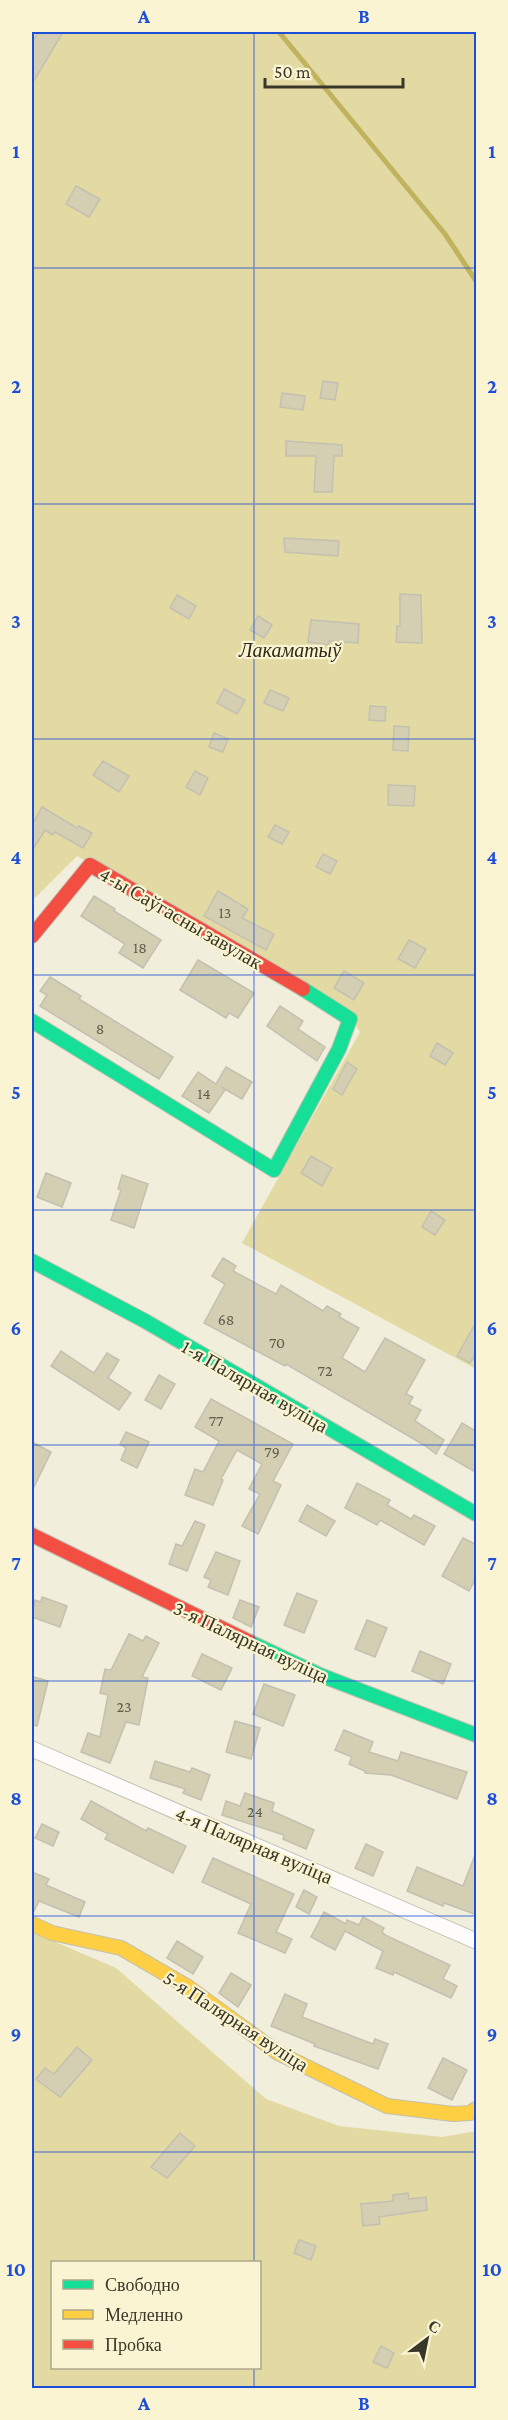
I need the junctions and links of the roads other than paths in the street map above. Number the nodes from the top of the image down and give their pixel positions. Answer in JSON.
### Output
{"nodes":[{"id":1,"x":32,"y":936,"type":"edge"},
{"id":2,"x":32,"y":1021,"type":"edge"},
{"id":3,"x":32,"y":1262,"type":"edge"},
{"id":4,"x":477,"y":1514,"type":"edge"},
{"id":5,"x":32,"y":1535,"type":"edge"},
{"id":6,"x":477,"y":1736,"type":"edge"},
{"id":7,"x":32,"y":1749,"type":"edge"},
{"id":8,"x":32,"y":1924,"type":"edge"},
{"id":9,"x":477,"y":1941,"type":"edge"},
{"id":10,"x":477,"y":2109,"type":"edge"}],
"edges":[{"from":1,"to":2,"type":"street","name":"4-ы Саўгасны завулак"},
{"from":3,"to":4,"type":"street","name":"1-я Палярная вуліца"},
{"from":5,"to":6,"type":"street","name":"3-я Палярная вуліца"},
{"from":7,"to":9,"type":"street","name":"4-я Палярная вуліца"},
{"from":8,"to":10,"type":"street","name":"5-я Палярная вуліца"}]}
